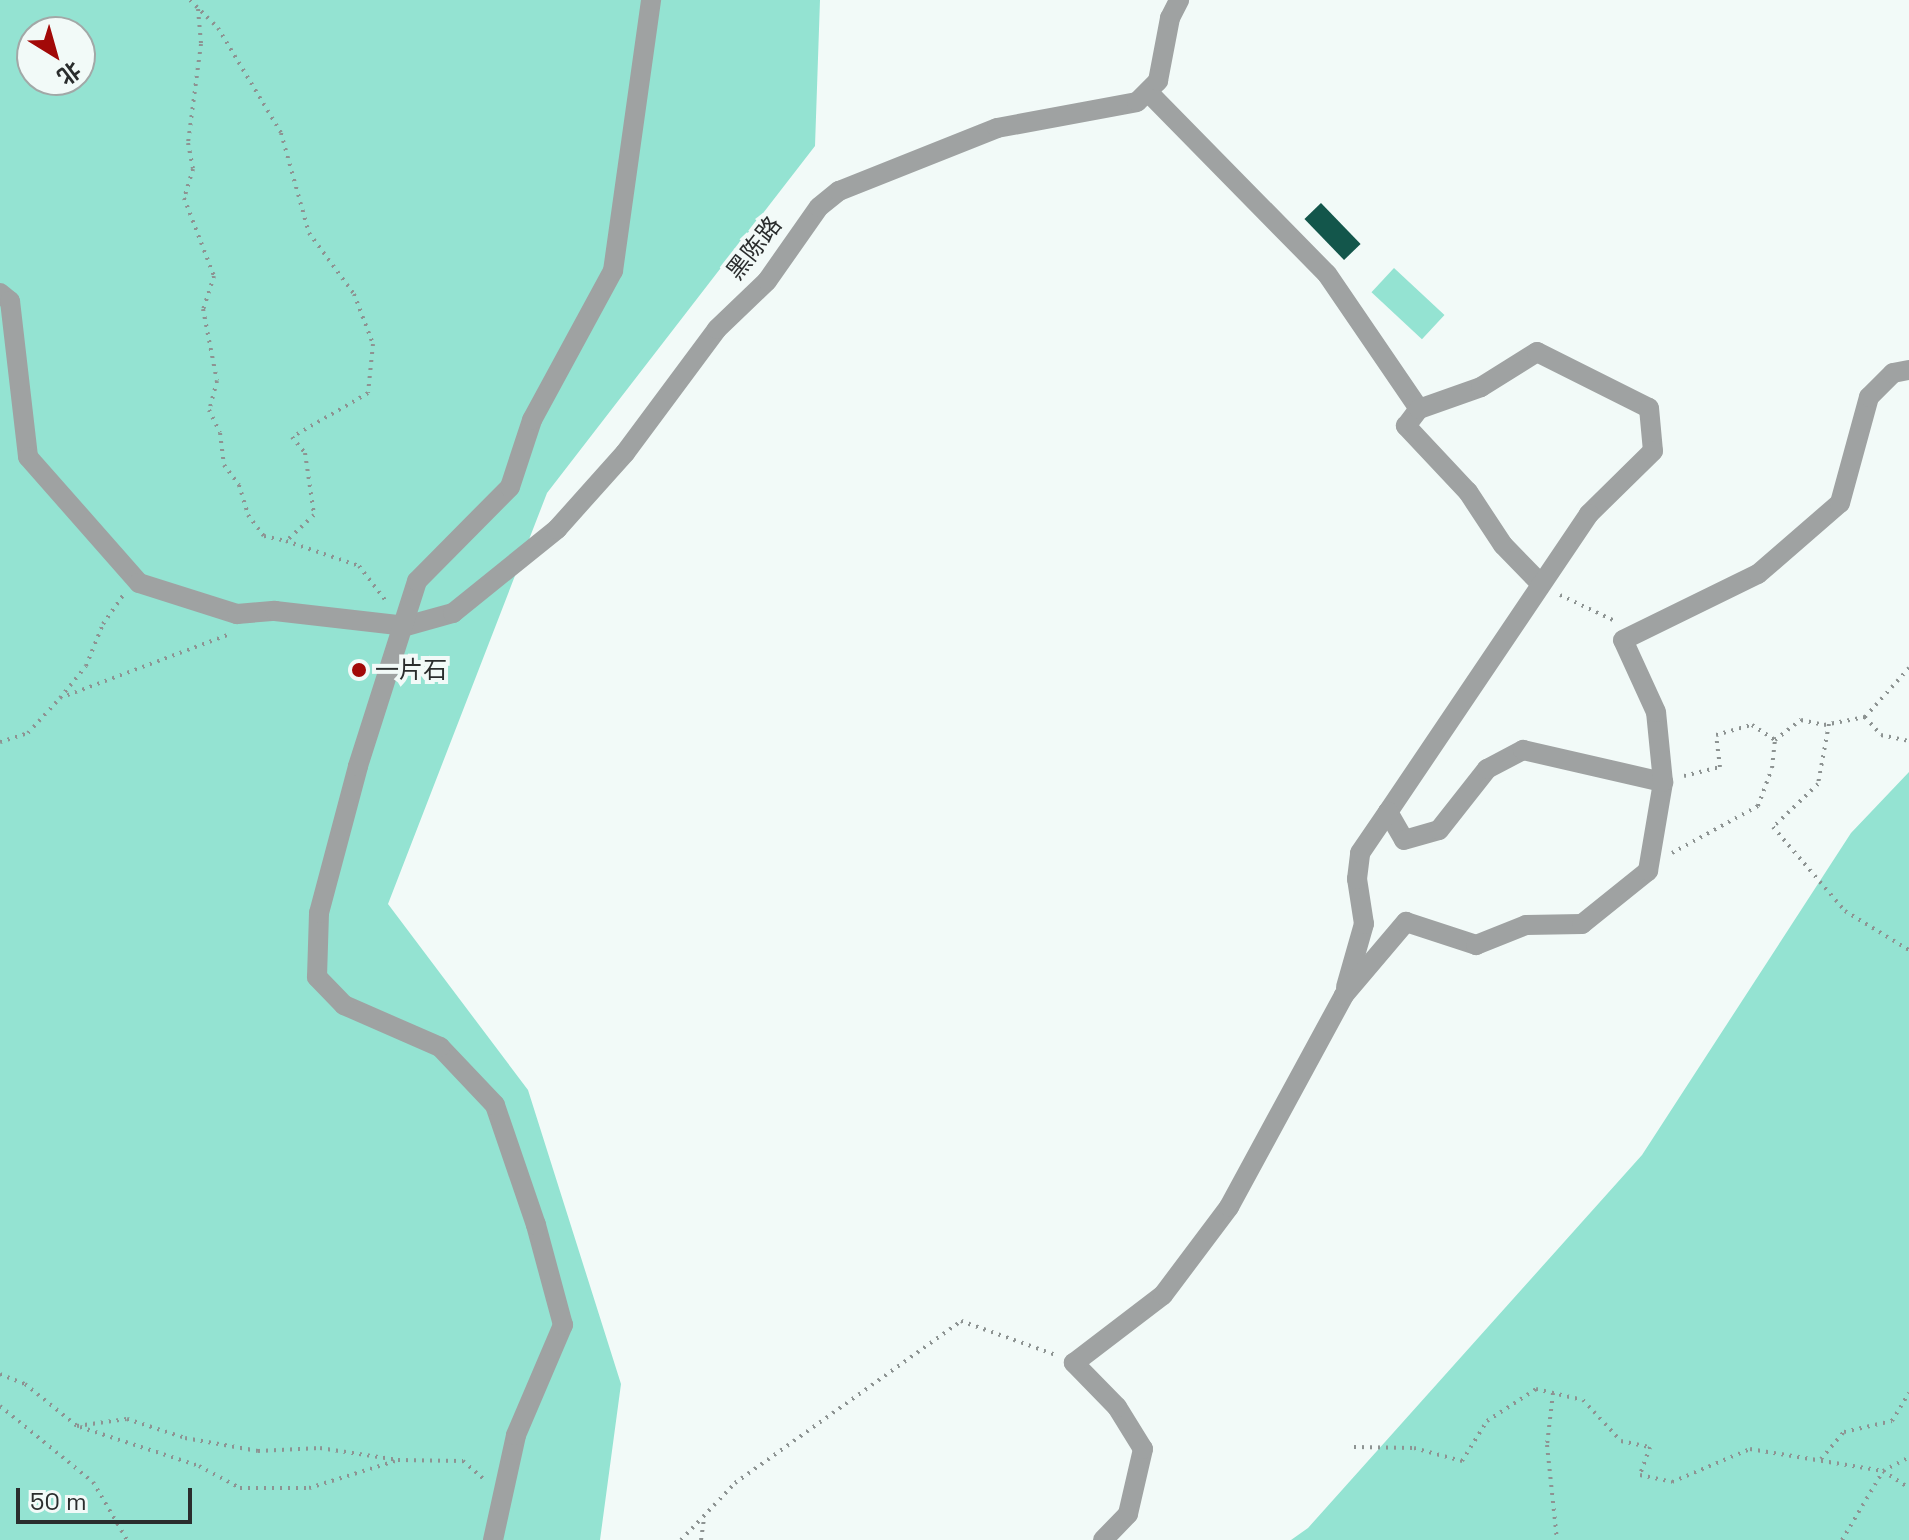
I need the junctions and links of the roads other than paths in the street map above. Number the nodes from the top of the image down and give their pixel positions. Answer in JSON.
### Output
{"nodes":[{"id":1,"x":651,"y":0,"type":"edge"},
{"id":2,"x":1179,"y":0,"type":"edge"},
{"id":3,"x":1150,"y":94,"type":"junction"},
{"id":4,"x":0,"y":293,"type":"edge"},
{"id":5,"x":1909,"y":370,"type":"edge"},
{"id":6,"x":1419,"y":409,"type":"junction"},
{"id":7,"x":1541,"y":584,"type":"junction"},
{"id":8,"x":406,"y":626,"type":"junction"},
{"id":9,"x":1663,"y":782,"type":"junction"},
{"id":10,"x":1388,"y":812,"type":"junction"},
{"id":11,"x":1344,"y":995,"type":"junction"},
{"id":12,"x":493,"y":1540,"type":"edge"},
{"id":13,"x":1103,"y":1540,"type":"edge"}],
"edges":[{"from":1,"to":8,"type":"street"},
{"from":2,"to":3,"type":"street"},
{"from":3,"to":6,"type":"street"},
{"from":3,"to":8,"type":"street","name":"黑陈路"},
{"from":4,"to":8,"type":"street"},
{"from":5,"to":9,"type":"street"},
{"from":6,"to":7,"type":"street"},
{"from":6,"to":7,"type":"street"},
{"from":7,"to":10,"type":"street"},
{"from":8,"to":12,"type":"street"},
{"from":9,"to":10,"type":"street"},
{"from":9,"to":11,"type":"street"},
{"from":10,"to":11,"type":"street"},
{"from":11,"to":13,"type":"street"}]}
